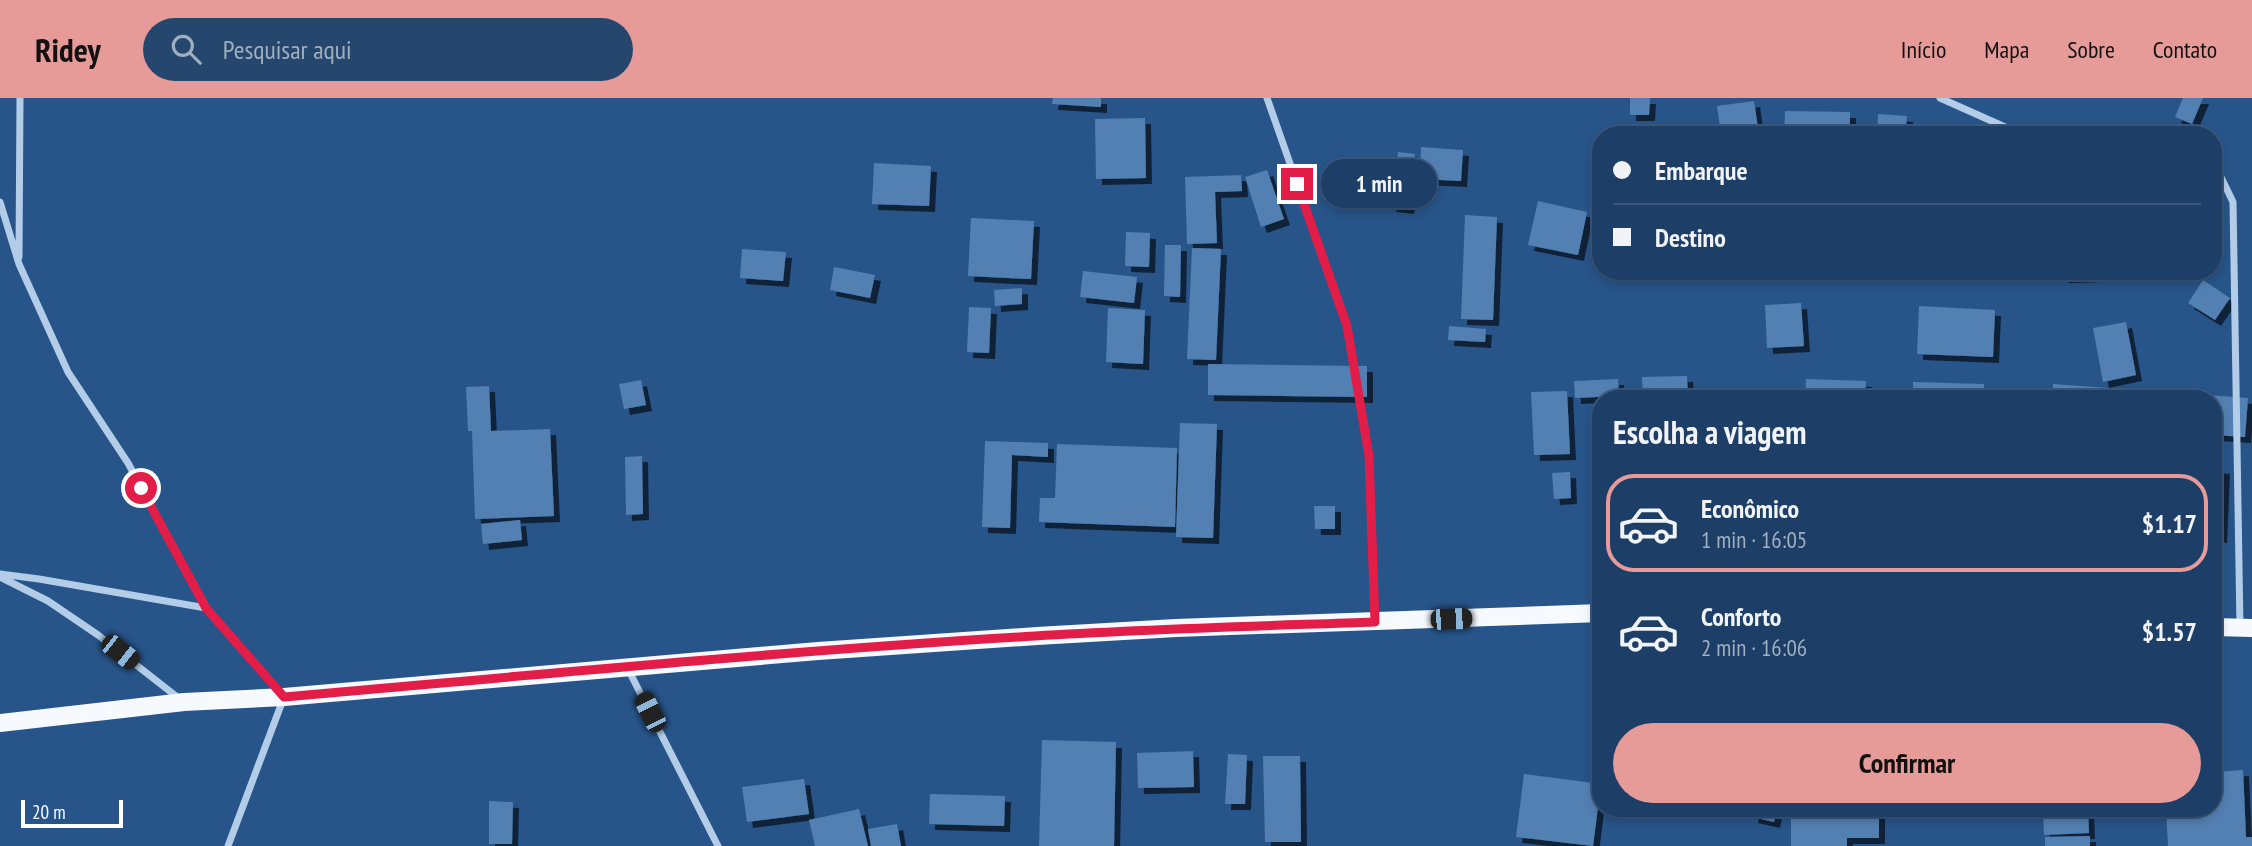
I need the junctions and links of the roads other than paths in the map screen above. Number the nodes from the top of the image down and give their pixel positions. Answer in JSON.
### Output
{"nodes":[{"id":1,"x":20,"y":98,"type":"edge"},
{"id":2,"x":1266,"y":98,"type":"edge"},
{"id":3,"x":1940,"y":98,"type":"edge"},
{"id":4,"x":2003,"y":126,"type":"edge"},
{"id":5,"x":2222,"y":179,"type":"edge"},
{"id":6,"x":0,"y":202,"type":"edge"},
{"id":7,"x":19,"y":264,"type":"junction"},
{"id":8,"x":0,"y":576,"type":"edge"},
{"id":9,"x":206,"y":608,"type":"junction"},
{"id":10,"x":1592,"y":613,"type":"edge"},
{"id":11,"x":1375,"y":622,"type":"junction"},
{"id":12,"x":2222,"y":627,"type":"edge"},
{"id":13,"x":2246,"y":628,"type":"edge"},
{"id":14,"x":628,"y":667,"type":"junction"},
{"id":15,"x":284,"y":697,"type":"junction"},
{"id":16,"x":184,"y":702,"type":"junction"},
{"id":17,"x":0,"y":723,"type":"edge"},
{"id":18,"x":228,"y":846,"type":"edge"},
{"id":19,"x":718,"y":846,"type":"edge"}],
"edges":[{"from":1,"to":7,"type":"street"},
{"from":2,"to":11,"type":"street"},
{"from":3,"to":4,"type":"street"},
{"from":5,"to":13,"type":"street"},
{"from":6,"to":7,"type":"street"},
{"from":7,"to":9,"type":"street"},
{"from":8,"to":9,"type":"street"},
{"from":8,"to":16,"type":"street"},
{"from":9,"to":15,"type":"street"},
{"from":10,"to":11,"type":"main road"},
{"from":11,"to":14,"type":"main road"},
{"from":12,"to":13,"type":"main road"},
{"from":14,"to":15,"type":"main road"},
{"from":14,"to":19,"type":"street"},
{"from":15,"to":16,"type":"main road"},
{"from":15,"to":18,"type":"street"},
{"from":16,"to":17,"type":"main road"}]}
